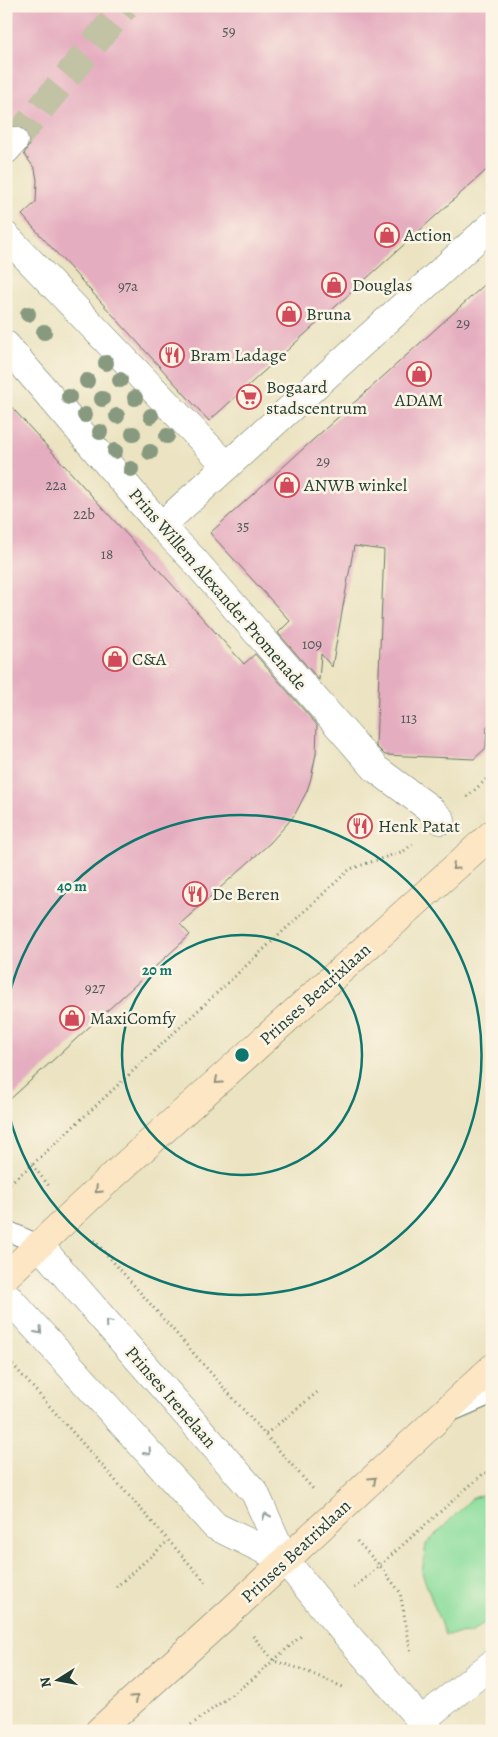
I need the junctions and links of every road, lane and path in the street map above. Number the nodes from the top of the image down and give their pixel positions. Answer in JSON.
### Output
{"nodes":[{"id":1,"x":492,"y":225,"type":"edge"},
{"id":2,"x":6,"y":236,"type":"edge"},
{"id":3,"x":6,"y":345,"type":"edge"},
{"id":4,"x":227,"y":466,"type":"junction"},
{"id":5,"x":162,"y":526,"type":"junction"},
{"id":6,"x":441,"y":820,"type":"joint"},
{"id":7,"x":492,"y":834,"type":"edge"},
{"id":8,"x":32,"y":1165,"type":"junction"},
{"id":9,"x":6,"y":1186,"type":"edge"},
{"id":10,"x":72,"y":1214,"type":"junction"},
{"id":11,"x":6,"y":1230,"type":"edge"},
{"id":12,"x":40,"y":1244,"type":"junction"},
{"id":13,"x":6,"y":1276,"type":"edge"},
{"id":14,"x":6,"y":1295,"type":"edge"},
{"id":15,"x":492,"y":1368,"type":"edge"},
{"id":16,"x":320,"y":1390,"type":"dead end"},
{"id":17,"x":492,"y":1394,"type":"edge"},
{"id":18,"x":438,"y":1418,"type":"junction"},
{"id":19,"x":266,"y":1434,"type":"junction"},
{"id":20,"x":492,"y":1472,"type":"edge"},
{"id":21,"x":335,"y":1515,"type":"junction"},
{"id":22,"x":168,"y":1541,"type":"dead end"},
{"id":23,"x":286,"y":1560,"type":"junction"},
{"id":24,"x":380,"y":1566,"type":"junction"},
{"id":25,"x":116,"y":1587,"type":"dead end"},
{"id":26,"x":327,"y":1612,"type":"junction"},
{"id":27,"x":412,"y":1661,"type":"dead end"},
{"id":28,"x":492,"y":1664,"type":"edge"},
{"id":29,"x":426,"y":1726,"type":"edge"},
{"id":30,"x":98,"y":1731,"type":"edge"},
{"id":31,"x":183,"y":1731,"type":"edge"}],
"edges":[{"from":1,"to":4,"type":"street"},
{"from":2,"to":4,"type":"street"},
{"from":3,"to":5,"type":"street","name":"Prins Willem Alexander Promenade"},
{"from":4,"to":5,"type":"street"},
{"from":5,"to":6,"type":"street","name":"Prins Willem Alexander Promenade"},
{"from":6,"to":8,"type":"path"},
{"from":7,"to":10,"type":"main road","name":"Prinses Beatrixlaan","one_way":true},
{"from":8,"to":9,"type":"path"},
{"from":8,"to":10,"type":"path"},
{"from":10,"to":12,"type":"main road","name":"Prinses Beatrixlaan"},
{"from":10,"to":19,"type":"path"},
{"from":11,"to":12,"type":"lane"},
{"from":12,"to":13,"type":"main road","name":"Prinses Beatrixlaan"},
{"from":23,"to":12,"type":"street","name":"Prinses Irenelaan","one_way":true},
{"from":14,"to":23,"type":"street","name":"Prinses Irenelaan","one_way":true},
{"from":15,"to":18,"type":"main road","name":"Prinses Beatrixlaan"},
{"from":16,"to":19,"type":"path"},
{"from":17,"to":18,"type":"lane"},
{"from":21,"to":18,"type":"main road","name":"Prinses Beatrixlaan","one_way":true},
{"from":19,"to":21,"type":"path"},
{"from":20,"to":24,"type":"path"},
{"from":21,"to":23,"type":"main road","name":"Prinses Beatrixlaan"},
{"from":21,"to":24,"type":"path"},
{"from":22,"to":25,"type":"path"},
{"from":23,"to":26,"type":"street","name":"Prinses Irenelaan"},
{"from":30,"to":23,"type":"main road","name":"Prinses Beatrixlaan","one_way":true},
{"from":24,"to":26,"type":"path"},
{"from":24,"to":27,"type":"path"},
{"from":26,"to":29,"type":"street","name":"Prinses Irenelaan"},
{"from":26,"to":31,"type":"path"},
{"from":28,"to":29,"type":"street"}]}
